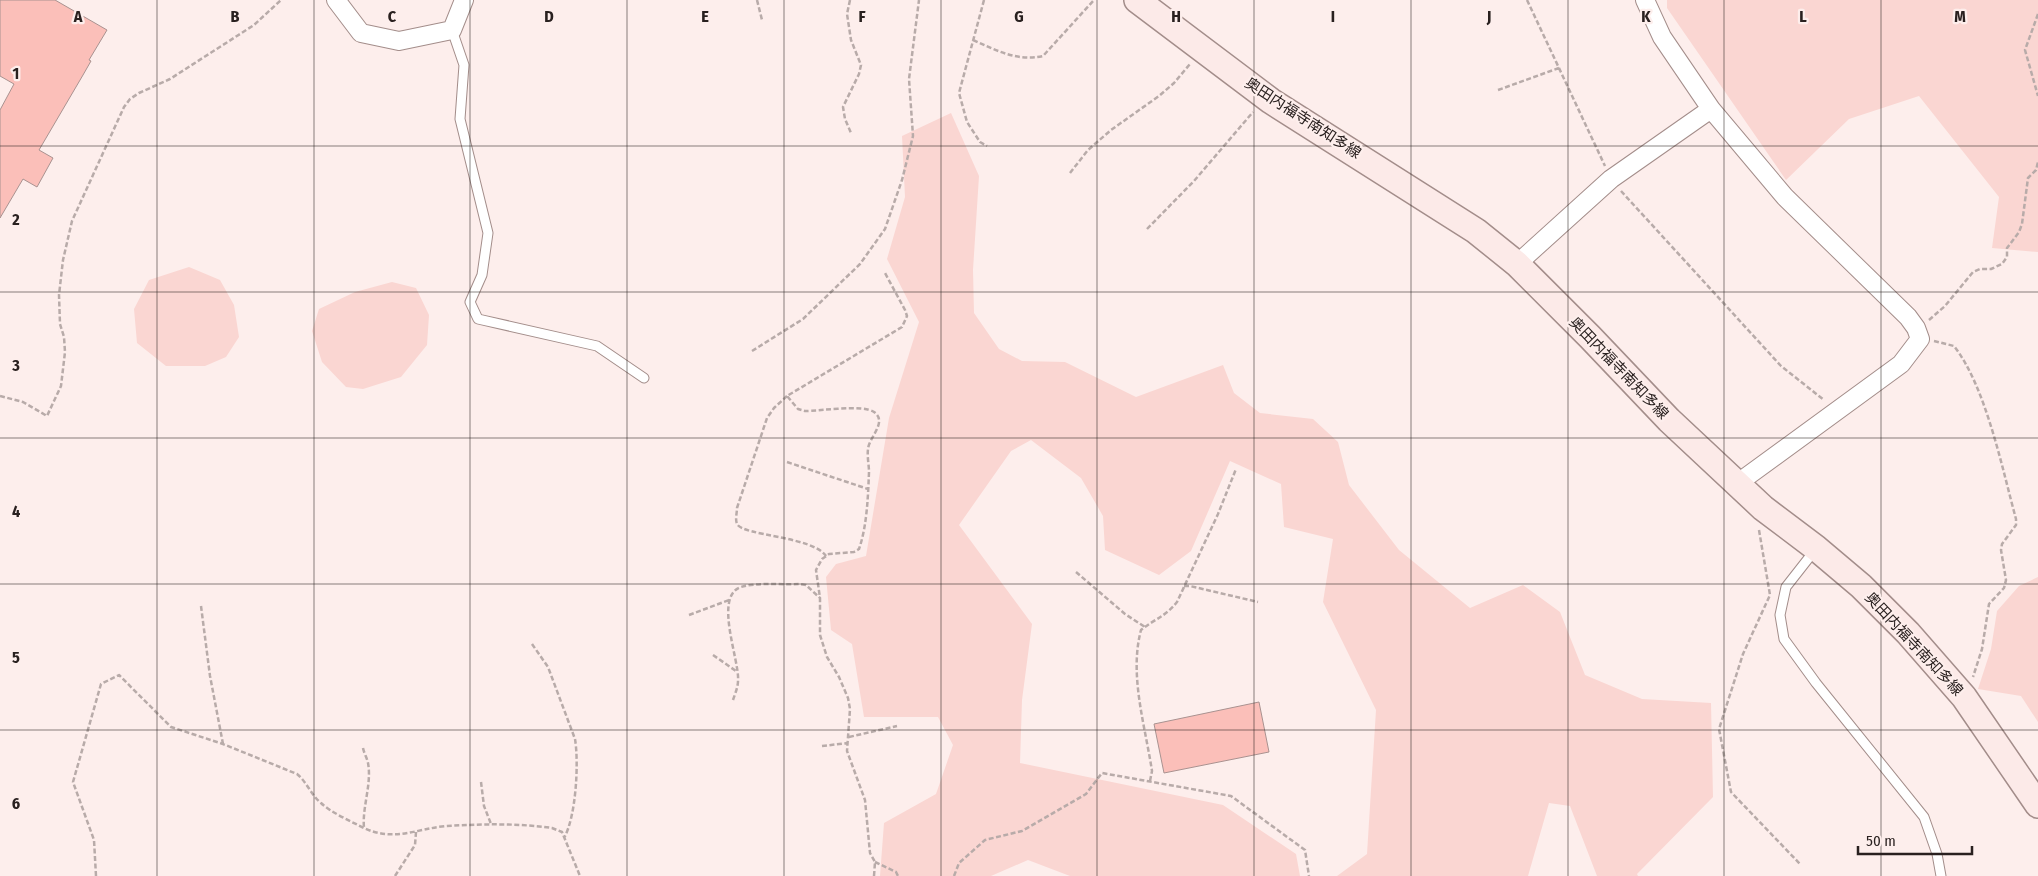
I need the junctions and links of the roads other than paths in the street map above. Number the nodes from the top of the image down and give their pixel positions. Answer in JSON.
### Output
{"nodes":[{"id":1,"x":336,"y":0,"type":"edge"},
{"id":2,"x":464,"y":0,"type":"edge"},
{"id":3,"x":1137,"y":0,"type":"edge"},
{"id":4,"x":1645,"y":0,"type":"edge"},
{"id":5,"x":452,"y":30,"type":"junction"},
{"id":6,"x":1711,"y":109,"type":"junction"},
{"id":7,"x":1517,"y":264,"type":"junction"},
{"id":8,"x":644,"y":378,"type":"dead end"},
{"id":9,"x":1738,"y":483,"type":"junction"},
{"id":10,"x":1816,"y":548,"type":"junction"},
{"id":11,"x":2038,"y":806,"type":"edge"},
{"id":12,"x":1941,"y":876,"type":"edge"}],
"edges":[{"from":1,"to":5,"type":"street"},
{"from":2,"to":5,"type":"street"},
{"from":3,"to":7,"type":"main road","name":"奥田内福寺南知多線"},
{"from":4,"to":6,"type":"street"},
{"from":5,"to":8,"type":"lane"},
{"from":6,"to":7,"type":"street"},
{"from":6,"to":9,"type":"street"},
{"from":7,"to":9,"type":"main road","name":"奥田内福寺南知多線"},
{"from":9,"to":10,"type":"main road","name":"奥田内福寺南知多線"},
{"from":10,"to":11,"type":"main road","name":"奥田内福寺南知多線"},
{"from":10,"to":12,"type":"lane"}]}
